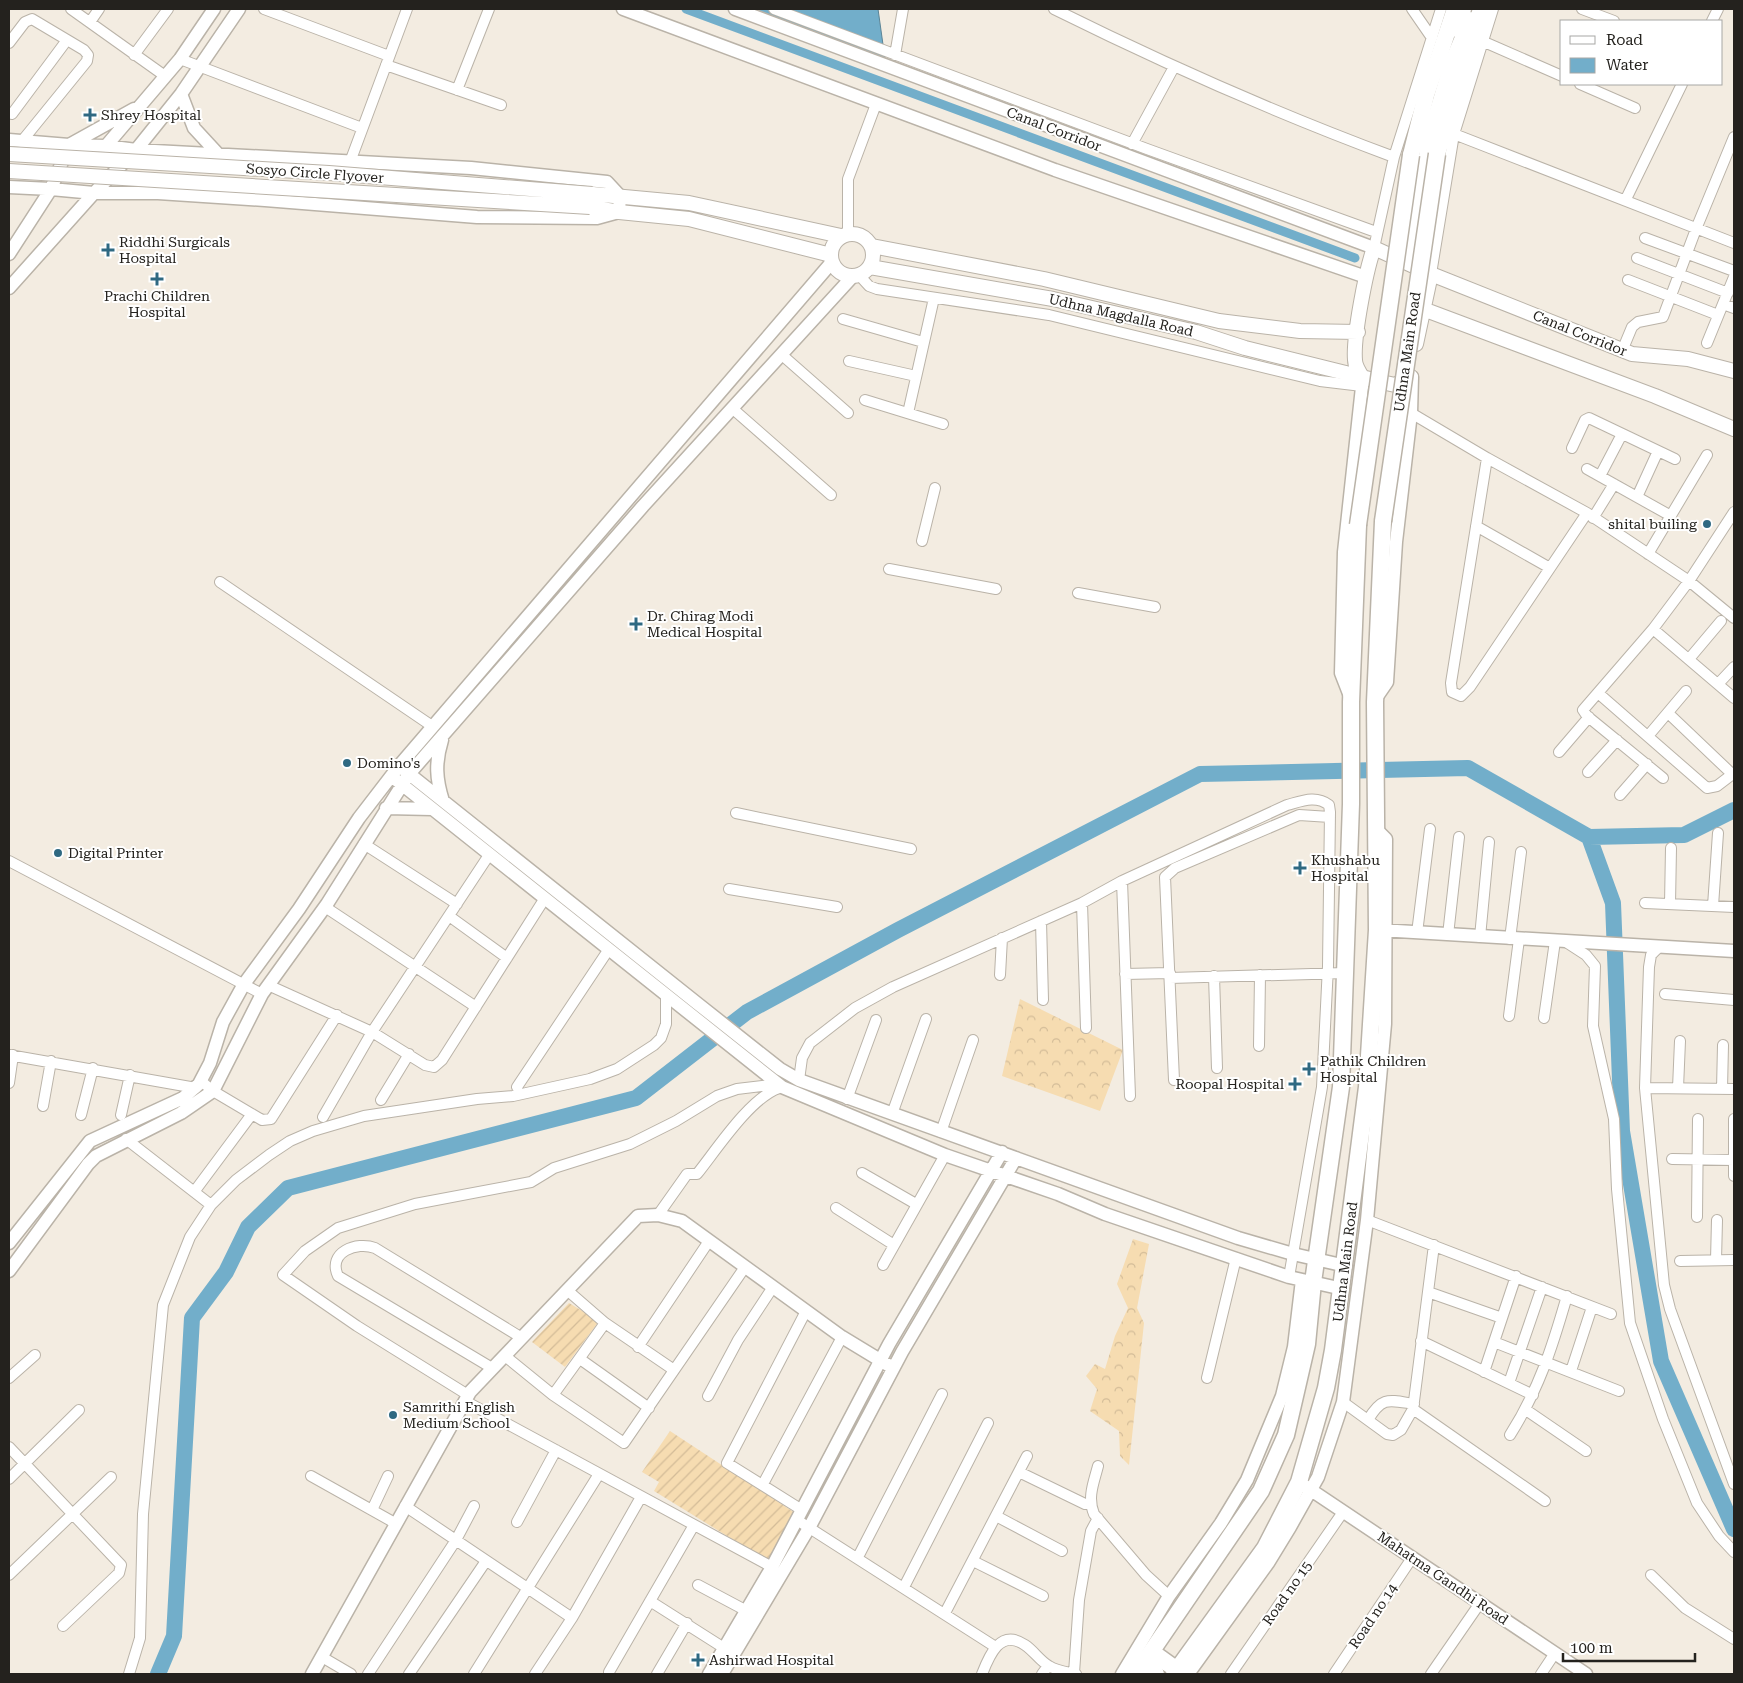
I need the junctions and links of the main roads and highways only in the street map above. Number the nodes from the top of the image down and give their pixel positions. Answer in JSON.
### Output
{"nodes":[{"id":1,"x":1455,"y":9,"type":"edge"},
{"id":2,"x":1464,"y":9,"type":"edge"},
{"id":3,"x":1474,"y":9,"type":"edge"},
{"id":4,"x":1481,"y":9,"type":"edge"},
{"id":5,"x":1452,"y":61,"type":"junction"},
{"id":6,"x":9,"y":154,"type":"edge"},
{"id":7,"x":9,"y":170,"type":"edge"},
{"id":8,"x":591,"y":200,"type":"junction"},
{"id":9,"x":618,"y":212,"type":"joint"},
{"id":10,"x":844,"y":235,"type":"junction"},
{"id":11,"x":872,"y":246,"type":"junction"},
{"id":12,"x":832,"y":259,"type":"junction"},
{"id":13,"x":1409,"y":264,"type":"junction"},
{"id":14,"x":860,"y":273,"type":"junction"},
{"id":15,"x":1431,"y":274,"type":"junction"},
{"id":16,"x":1423,"y":309,"type":"junction"},
{"id":17,"x":1358,"y":332,"type":"junction"},
{"id":18,"x":1734,"y":371,"type":"edge"},
{"id":19,"x":1365,"y":381,"type":"junction"},
{"id":20,"x":1734,"y":429,"type":"edge"},
{"id":21,"x":1144,"y":1663,"type":"edge"},
{"id":22,"x":1180,"y":1673,"type":"edge"},
{"id":23,"x":1156,"y":1674,"type":"edge"}],
"edges":[{"from":1,"to":21,"type":"highway","bridge":true},
{"from":2,"to":5,"type":"main road"},
{"from":3,"to":5,"type":"main road"},
{"from":4,"to":22,"type":"highway","name":"Udhna Main Road","bridge":true},
{"from":5,"to":13,"type":"main road"},
{"from":6,"to":8,"type":"main road","name":"Sosyo Circle Flyover","bridge":true},
{"from":7,"to":8,"type":"main road","name":"Sosyo Circle Flyover","bridge":true},
{"from":8,"to":9,"type":"main road","name":"Sosyo Circle Flyover"},
{"from":8,"to":10,"type":"main road","name":"Sosyo Circle Flyover"},
{"from":9,"to":12,"type":"main road","name":"Udhna Magdalla Road"},
{"from":10,"to":11,"type":"main road"},
{"from":10,"to":12,"type":"main road"},
{"from":11,"to":14,"type":"main road"},
{"from":11,"to":17,"type":"main road"},
{"from":12,"to":14,"type":"main road","name":"Udhna Magdalla Road"},
{"from":13,"to":15,"type":"main road","name":"Canal Corridor"},
{"from":13,"to":17,"type":"main road","name":"Canal Corridor"},
{"from":14,"to":19,"type":"main road","name":"Udhna Magdalla Road"},
{"from":15,"to":16,"type":"main road"},
{"from":15,"to":18,"type":"main road","name":"Canal Corridor"},
{"from":16,"to":19,"type":"main road","name":"Udhna Magdalla Road"},
{"from":16,"to":20,"type":"main road"},
{"from":17,"to":19,"type":"main road"},
{"from":21,"to":22,"type":"highway"},
{"from":21,"to":23,"type":"highway"}]}
